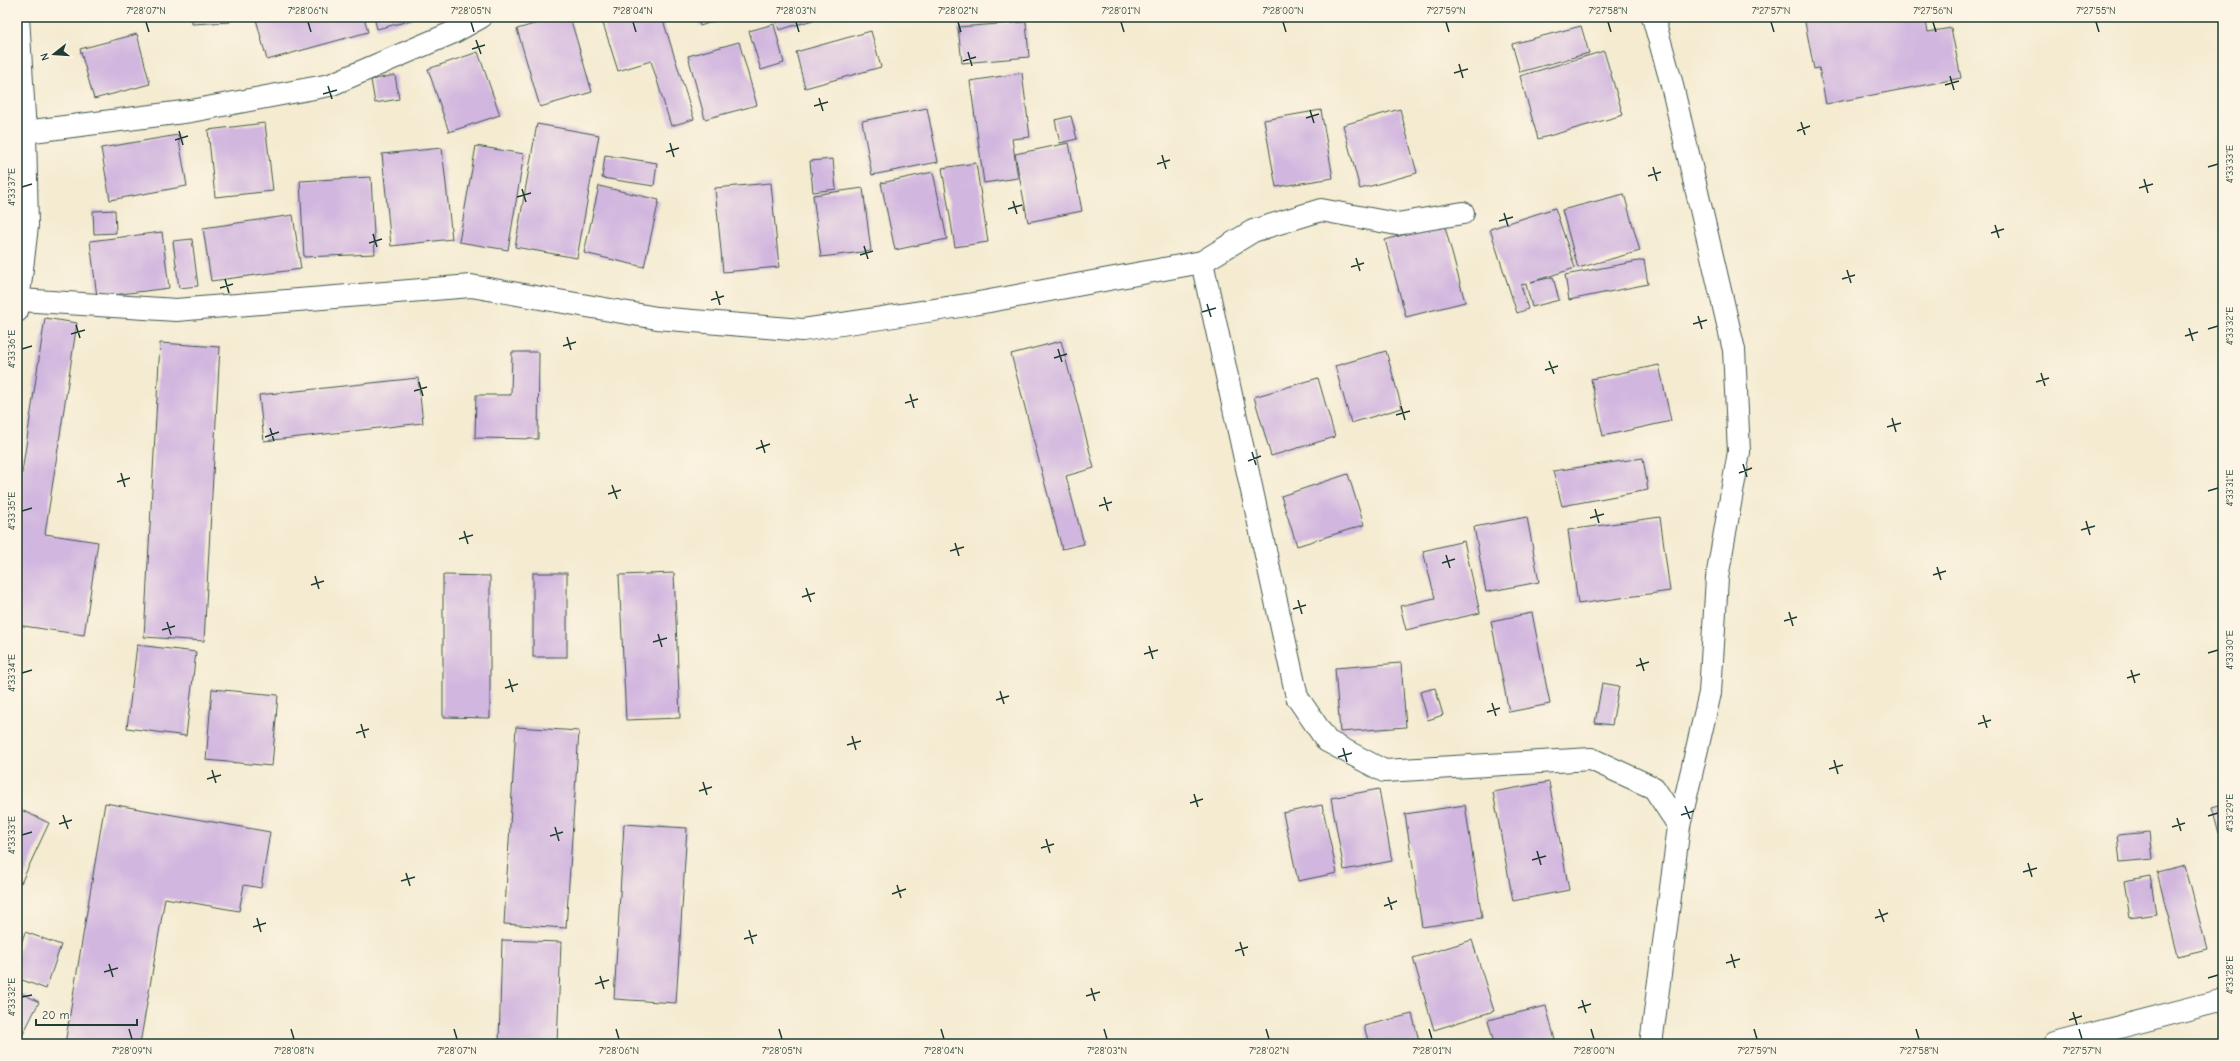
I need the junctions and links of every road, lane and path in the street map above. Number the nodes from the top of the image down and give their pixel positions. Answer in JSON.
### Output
{"nodes":[{"id":1,"x":18,"y":17,"type":"edge"},
{"id":2,"x":481,"y":17,"type":"edge"},
{"id":3,"x":1653,"y":17,"type":"edge"},
{"id":4,"x":451,"y":24,"type":"edge"},
{"id":5,"x":25,"y":132,"type":"junction"},
{"id":6,"x":1463,"y":213,"type":"dead end"},
{"id":7,"x":1202,"y":262,"type":"junction"},
{"id":8,"x":18,"y":305,"type":"edge"},
{"id":9,"x":1679,"y":826,"type":"junction"},
{"id":10,"x":2223,"y":1000,"type":"edge"},
{"id":11,"x":1651,"y":1044,"type":"edge"},
{"id":12,"x":2054,"y":1044,"type":"edge"}],
"edges":[{"from":1,"to":5,"type":"street"},
{"from":2,"to":4,"type":"street"},
{"from":3,"to":9,"type":"street"},
{"from":4,"to":5,"type":"street"},
{"from":5,"to":8,"type":"street"},
{"from":6,"to":7,"type":"street"},
{"from":7,"to":8,"type":"street"},
{"from":7,"to":9,"type":"street"},
{"from":9,"to":11,"type":"street"},
{"from":10,"to":12,"type":"street"}]}
